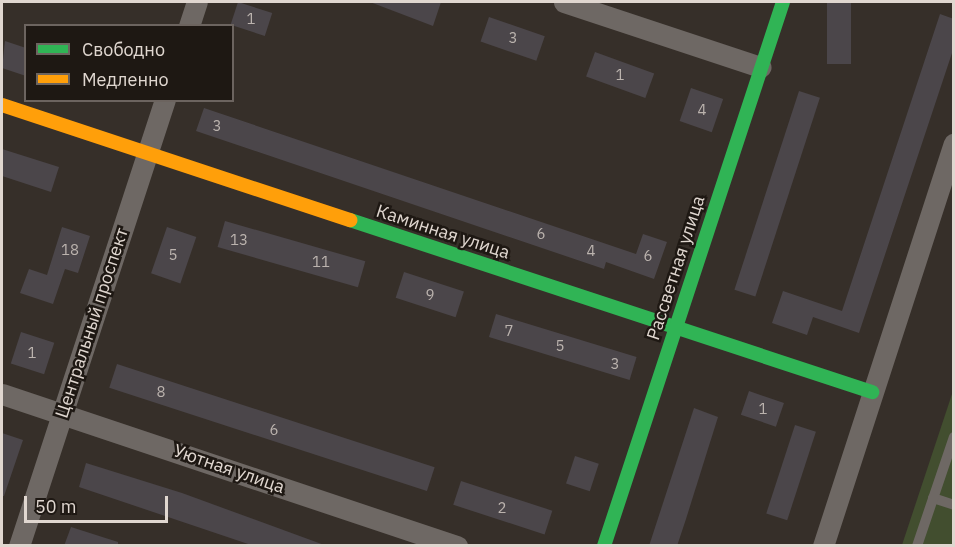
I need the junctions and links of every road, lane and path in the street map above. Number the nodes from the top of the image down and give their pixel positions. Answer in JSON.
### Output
{"nodes":[{"id":1,"x":197,"y":2,"type":"edge"},
{"id":2,"x":564,"y":2,"type":"edge"},
{"id":3,"x":783,"y":2,"type":"edge"},
{"id":4,"x":190,"y":24,"type":"edge"},
{"id":5,"x":762,"y":67,"type":"junction"},
{"id":6,"x":164,"y":102,"type":"edge"},
{"id":7,"x":2,"y":105,"type":"edge"},
{"id":8,"x":954,"y":144,"type":"edge"},
{"id":9,"x":147,"y":153,"type":"junction"},
{"id":10,"x":674,"y":327,"type":"junction"},
{"id":11,"x":872,"y":392,"type":"junction"},
{"id":12,"x":2,"y":394,"type":"edge"},
{"id":13,"x":62,"y":413,"type":"junction"},
{"id":14,"x":954,"y":437,"type":"edge"},
{"id":15,"x":933,"y":498,"type":"junction"},
{"id":16,"x":954,"y":505,"type":"edge"},
{"id":17,"x":19,"y":546,"type":"edge"},
{"id":18,"x":457,"y":546,"type":"edge"},
{"id":19,"x":604,"y":546,"type":"edge"},
{"id":20,"x":823,"y":546,"type":"edge"},
{"id":21,"x":917,"y":546,"type":"edge"}],
"edges":[{"from":1,"to":4,"type":"street"},
{"from":2,"to":5,"type":"street"},
{"from":3,"to":5,"type":"street","name":"Рассветная улица"},
{"from":5,"to":10,"type":"street","name":"Рассветная улица"},
{"from":6,"to":9,"type":"street","name":"Центральный проспект"},
{"from":7,"to":9,"type":"street","name":"Каминная улица"},
{"from":8,"to":11,"type":"street"},
{"from":9,"to":10,"type":"street","name":"Каминная улица"},
{"from":9,"to":13,"type":"street","name":"Центральный проспект"},
{"from":10,"to":11,"type":"street","name":"Каминная улица"},
{"from":10,"to":19,"type":"street","name":"Рассветная улица"},
{"from":11,"to":20,"type":"street"},
{"from":12,"to":13,"type":"street","name":"Уютная улица"},
{"from":13,"to":17,"type":"street","name":"Центральный проспект"},
{"from":13,"to":18,"type":"street","name":"Уютная улица"},
{"from":14,"to":15,"type":"lane"},
{"from":15,"to":16,"type":"lane"},
{"from":15,"to":21,"type":"lane"}]}
